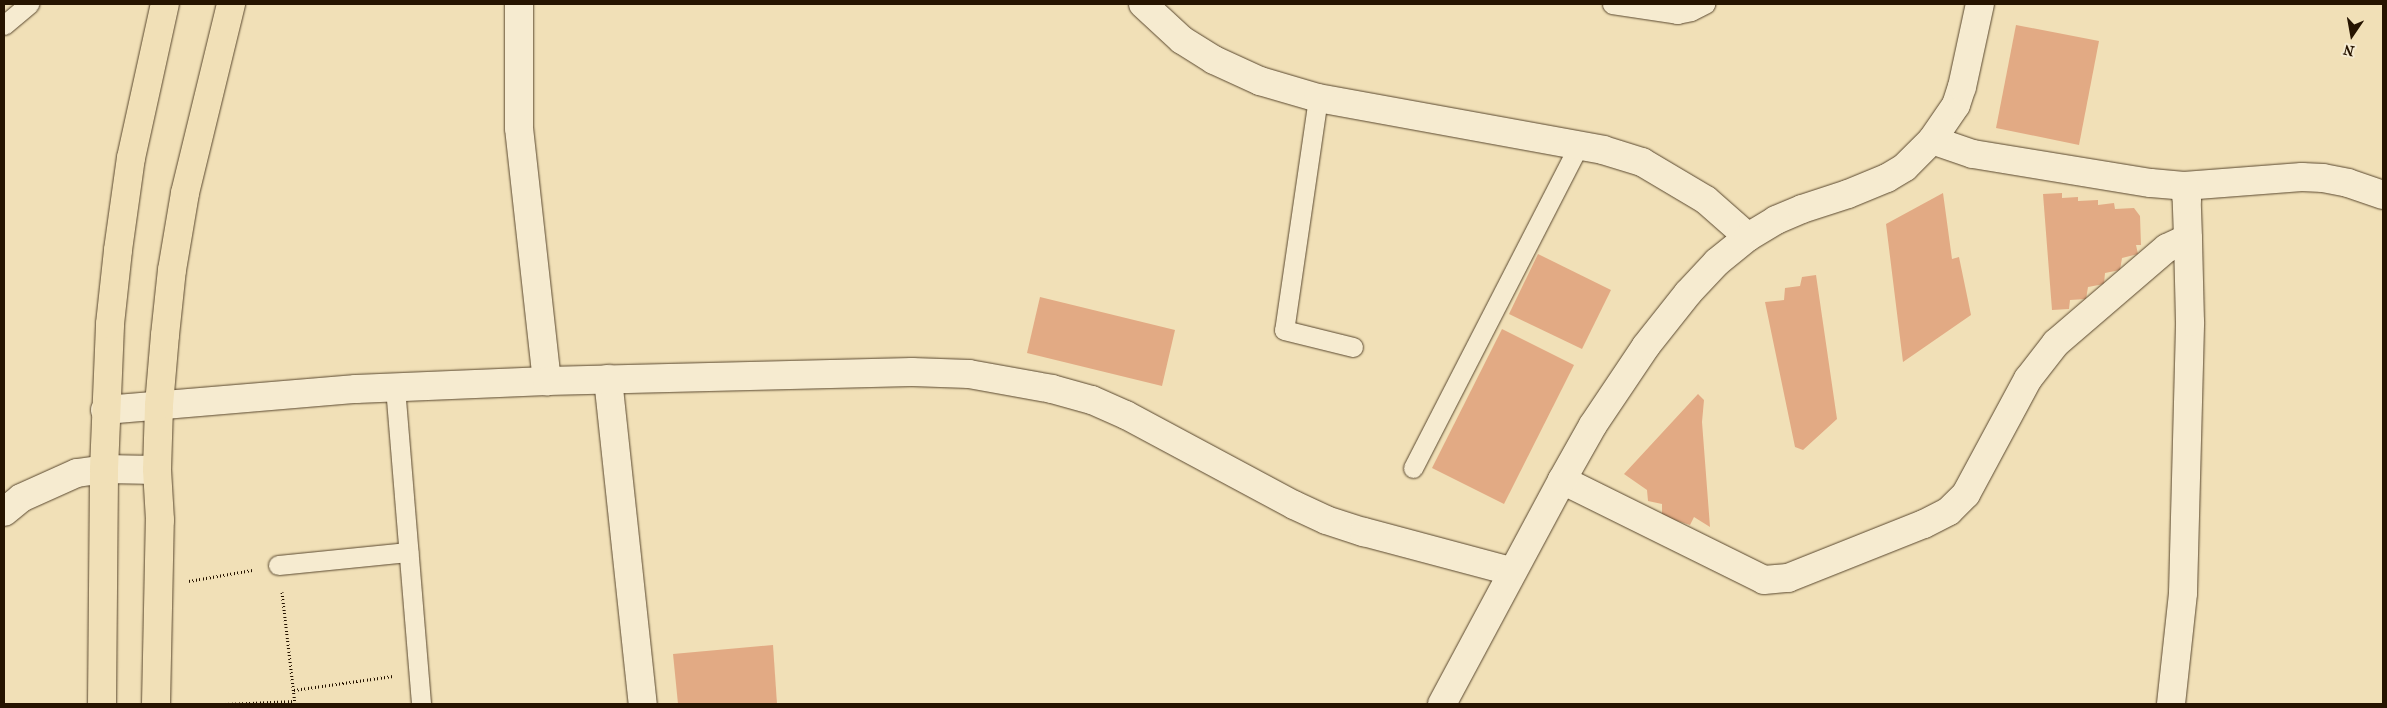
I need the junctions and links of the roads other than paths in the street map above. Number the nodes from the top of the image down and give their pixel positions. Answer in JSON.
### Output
{"nodes":[{"id":1,"x":29,"y":4,"type":"edge"},
{"id":2,"x":165,"y":4,"type":"edge"},
{"id":3,"x":232,"y":4,"type":"edge"},
{"id":4,"x":519,"y":4,"type":"edge"},
{"id":5,"x":1143,"y":4,"type":"edge"},
{"id":6,"x":1612,"y":4,"type":"edge"},
{"id":7,"x":1705,"y":4,"type":"edge"},
{"id":8,"x":1980,"y":4,"type":"edge"},
{"id":9,"x":4,"y":25,"type":"edge"},
{"id":10,"x":1318,"y":98,"type":"junction"},
{"id":11,"x":1932,"y":140,"type":"junction"},
{"id":12,"x":1579,"y":145,"type":"junction"},
{"id":13,"x":2184,"y":186,"type":"junction"},
{"id":14,"x":2379,"y":188,"type":"edge"},
{"id":15,"x":1748,"y":237,"type":"junction"},
{"id":16,"x":2188,"y":238,"type":"junction"},
{"id":17,"x":1352,"y":347,"type":"dead end"},
{"id":18,"x":608,"y":379,"type":"junction"},
{"id":19,"x":547,"y":381,"type":"junction"},
{"id":20,"x":395,"y":387,"type":"junction"},
{"id":21,"x":159,"y":406,"type":"junction"},
{"id":22,"x":105,"y":410,"type":"junction"},
{"id":23,"x":1413,"y":468,"type":"dead end"},
{"id":24,"x":104,"y":469,"type":"junction"},
{"id":25,"x":157,"y":470,"type":"junction"},
{"id":26,"x":1562,"y":480,"type":"junction"},
{"id":27,"x":4,"y":512,"type":"edge"},
{"id":28,"x":408,"y":552,"type":"junction"},
{"id":29,"x":278,"y":566,"type":"road end"},
{"id":30,"x":1511,"y":571,"type":"junction"},
{"id":31,"x":102,"y":704,"type":"edge"},
{"id":32,"x":156,"y":704,"type":"edge"},
{"id":33,"x":421,"y":704,"type":"edge"},
{"id":34,"x":643,"y":704,"type":"edge"},
{"id":35,"x":1442,"y":704,"type":"edge"},
{"id":36,"x":2171,"y":704,"type":"edge"}],
"edges":[{"from":1,"to":9,"type":"lane"},
{"from":2,"to":22,"type":"main road"},
{"from":3,"to":21,"type":"main road"},
{"from":4,"to":19,"type":"street"},
{"from":5,"to":10,"type":"street"},
{"from":6,"to":7,"type":"lane"},
{"from":8,"to":11,"type":"street"},
{"from":10,"to":12,"type":"street"},
{"from":10,"to":17,"type":"lane"},
{"from":11,"to":13,"type":"street"},
{"from":11,"to":15,"type":"street"},
{"from":12,"to":15,"type":"street"},
{"from":12,"to":23,"type":"lane"},
{"from":13,"to":14,"type":"street"},
{"from":13,"to":16,"type":"street"},
{"from":15,"to":26,"type":"street"},
{"from":16,"to":26,"type":"street"},
{"from":16,"to":36,"type":"street"},
{"from":18,"to":19,"type":"street"},
{"from":18,"to":30,"type":"street"},
{"from":18,"to":34,"type":"street"},
{"from":19,"to":20,"type":"street"},
{"from":20,"to":21,"type":"street"},
{"from":20,"to":28,"type":"lane"},
{"from":21,"to":22,"type":"street"},
{"from":21,"to":25,"type":"main road"},
{"from":22,"to":24,"type":"main road"},
{"from":24,"to":25,"type":"street"},
{"from":24,"to":27,"type":"street"},
{"from":24,"to":31,"type":"main road"},
{"from":25,"to":32,"type":"main road"},
{"from":26,"to":30,"type":"street"},
{"from":28,"to":29,"type":"lane"},
{"from":28,"to":33,"type":"lane"},
{"from":30,"to":35,"type":"street"}]}
